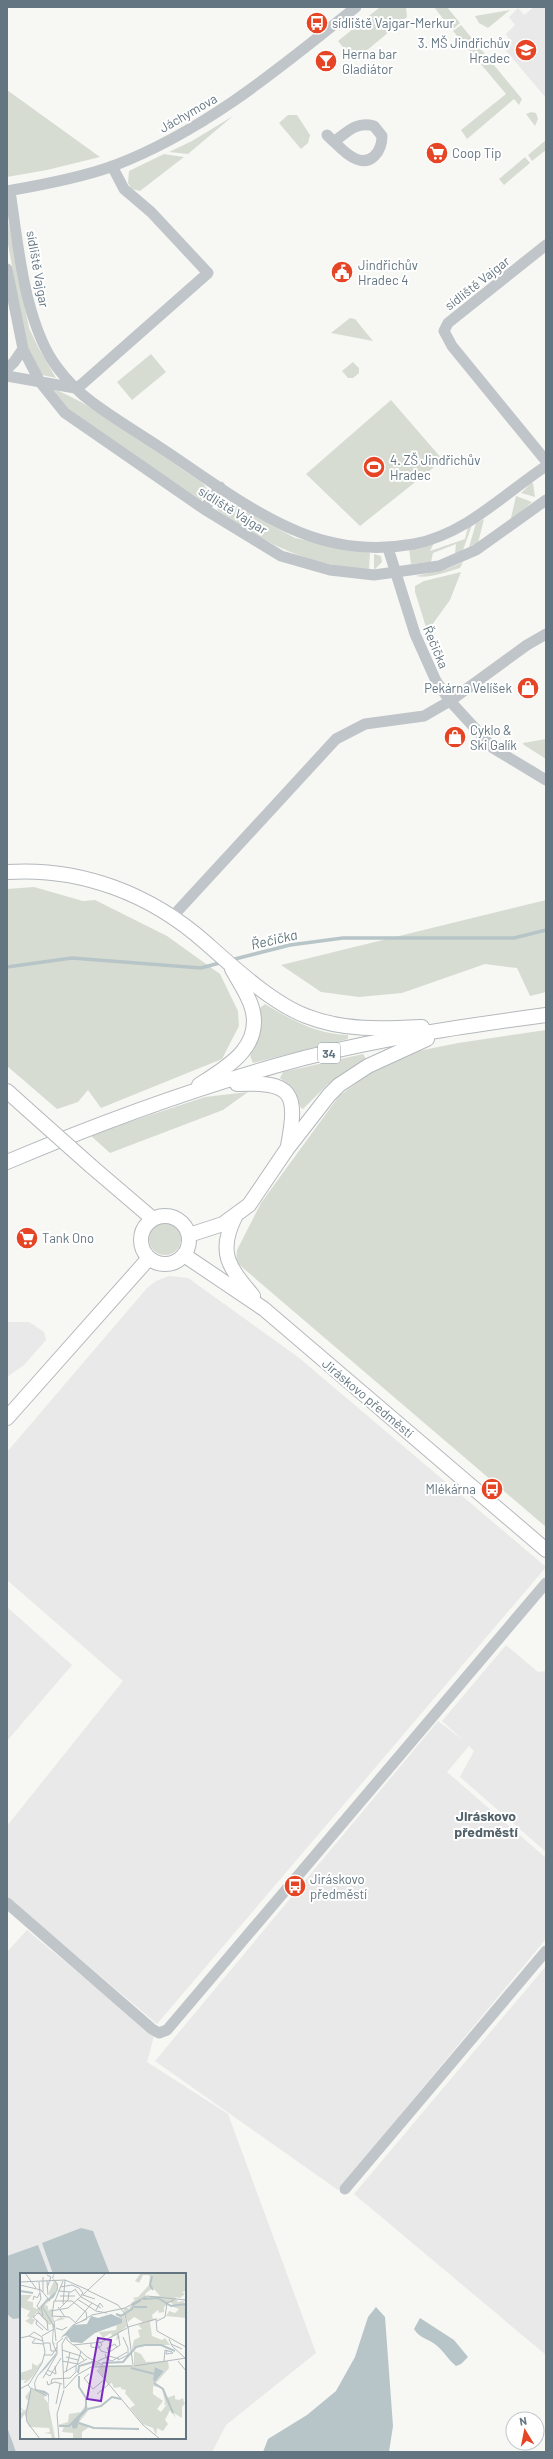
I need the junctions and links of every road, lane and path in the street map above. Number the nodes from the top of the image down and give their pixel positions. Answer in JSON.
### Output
{"nodes":[{"id":1,"x":356,"y":7,"type":"edge"},
{"id":2,"x":112,"y":166,"type":"junction"},
{"id":3,"x":8,"y":191,"type":"edge"},
{"id":4,"x":546,"y":245,"type":"edge"},
{"id":5,"x":7,"y":269,"type":"edge"},
{"id":6,"x":23,"y":349,"type":"junction"},
{"id":7,"x":7,"y":368,"type":"edge"},
{"id":8,"x":7,"y":376,"type":"edge"},
{"id":9,"x":40,"y":382,"type":"junction"},
{"id":10,"x":75,"y":388,"type":"junction"},
{"id":11,"x":546,"y":461,"type":"edge"},
{"id":12,"x":546,"y":466,"type":"edge"},
{"id":13,"x":220,"y":487,"type":"junction"},
{"id":14,"x":546,"y":500,"type":"edge"},
{"id":15,"x":204,"y":509,"type":"junction"},
{"id":16,"x":388,"y":548,"type":"junction"},
{"id":17,"x":394,"y":573,"type":"junction"},
{"id":18,"x":546,"y":634,"type":"edge"},
{"id":19,"x":450,"y":701,"type":"junction"},
{"id":20,"x":546,"y":780,"type":"edge"},
{"id":21,"x":7,"y":872,"type":"edge"},
{"id":22,"x":173,"y":916,"type":"junction"},
{"id":23,"x":231,"y":967,"type":"junction"},
{"id":24,"x":546,"y":1015,"type":"edge"},
{"id":25,"x":453,"y":1029,"type":"junction"},
{"id":26,"x":212,"y":1086,"type":"junction"},
{"id":27,"x":7,"y":1092,"type":"edge"},
{"id":28,"x":184,"y":1094,"type":"junction"},
{"id":29,"x":287,"y":1149,"type":"junction"},
{"id":30,"x":7,"y":1162,"type":"edge"},
{"id":31,"x":235,"y":1217,"type":"junction"},
{"id":32,"x":153,"y":1218,"type":"junction"},
{"id":33,"x":189,"y":1235,"type":"junction"},
{"id":34,"x":184,"y":1255,"type":"junction"},
{"id":35,"x":149,"y":1258,"type":"junction"},
{"id":36,"x":264,"y":1309,"type":"junction"},
{"id":37,"x":7,"y":1418,"type":"edge"},
{"id":38,"x":546,"y":1550,"type":"edge"},
{"id":39,"x":546,"y":1583,"type":"edge"},
{"id":40,"x":7,"y":1903,"type":"edge"},
{"id":41,"x":546,"y":1951,"type":"edge"},
{"id":42,"x":345,"y":2189,"type":"dead end"}],
"edges":[{"from":1,"to":2,"type":"street","name":"Jáchymova"},
{"from":2,"to":3,"type":"street","name":"Jáchymova"},
{"from":2,"to":10,"type":"street"},
{"from":3,"to":10,"type":"street","name":"sídliště Vajgar"},
{"from":4,"to":11,"type":"street","name":"sídliště Vajgar"},
{"from":5,"to":6,"type":"street","name":"sídliště Vajgar"},
{"from":6,"to":7,"type":"street"},
{"from":6,"to":9,"type":"street","name":"sídliště Vajgar"},
{"from":8,"to":9,"type":"street"},
{"from":9,"to":10,"type":"street"},
{"from":9,"to":15,"type":"street","name":"sídliště Vajgar"},
{"from":10,"to":13,"type":"street","name":"sídliště Vajgar"},
{"from":12,"to":16,"type":"street","name":"sídliště Vajgar"},
{"from":13,"to":15,"type":"street"},
{"from":13,"to":16,"type":"street","name":"sídliště Vajgar"},
{"from":14,"to":17,"type":"street","name":"sídliště Vajgar"},
{"from":15,"to":17,"type":"street","name":"sídliště Vajgar"},
{"from":16,"to":17,"type":"street","name":"Řečička"},
{"from":17,"to":19,"type":"street","name":"Řečička"},
{"from":18,"to":19,"type":"street"},
{"from":19,"to":20,"type":"street","name":"Řečička"},
{"from":19,"to":22,"type":"street"},
{"from":21,"to":22,"type":"main road"},
{"from":22,"to":23,"type":"main road"},
{"from":23,"to":25,"type":"main road"},
{"from":23,"to":28,"type":"main road"},
{"from":24,"to":25,"type":"main road","number":"34"},
{"from":25,"to":26,"type":"main road","number":"34"},
{"from":25,"to":29,"type":"main road"},
{"from":26,"to":28,"type":"main road","number":"34"},
{"from":26,"to":29,"type":"main road"},
{"from":27,"to":32,"type":"main road","bridge":true},
{"from":28,"to":30,"type":"main road","number":"34"},
{"from":29,"to":31,"type":"main road"},
{"from":31,"to":33,"type":"main road"},
{"from":31,"to":36,"type":"main road"},
{"from":32,"to":33,"type":"main road"},
{"from":32,"to":35,"type":"main road"},
{"from":33,"to":34,"type":"main road"},
{"from":34,"to":35,"type":"main road"},
{"from":34,"to":36,"type":"main road","name":"Jiráskovo předměstí"},
{"from":35,"to":37,"type":"main road"},
{"from":36,"to":38,"type":"main road","name":"Jiráskovo předměstí"},
{"from":39,"to":40,"type":"street"},
{"from":41,"to":42,"type":"street"}]}
